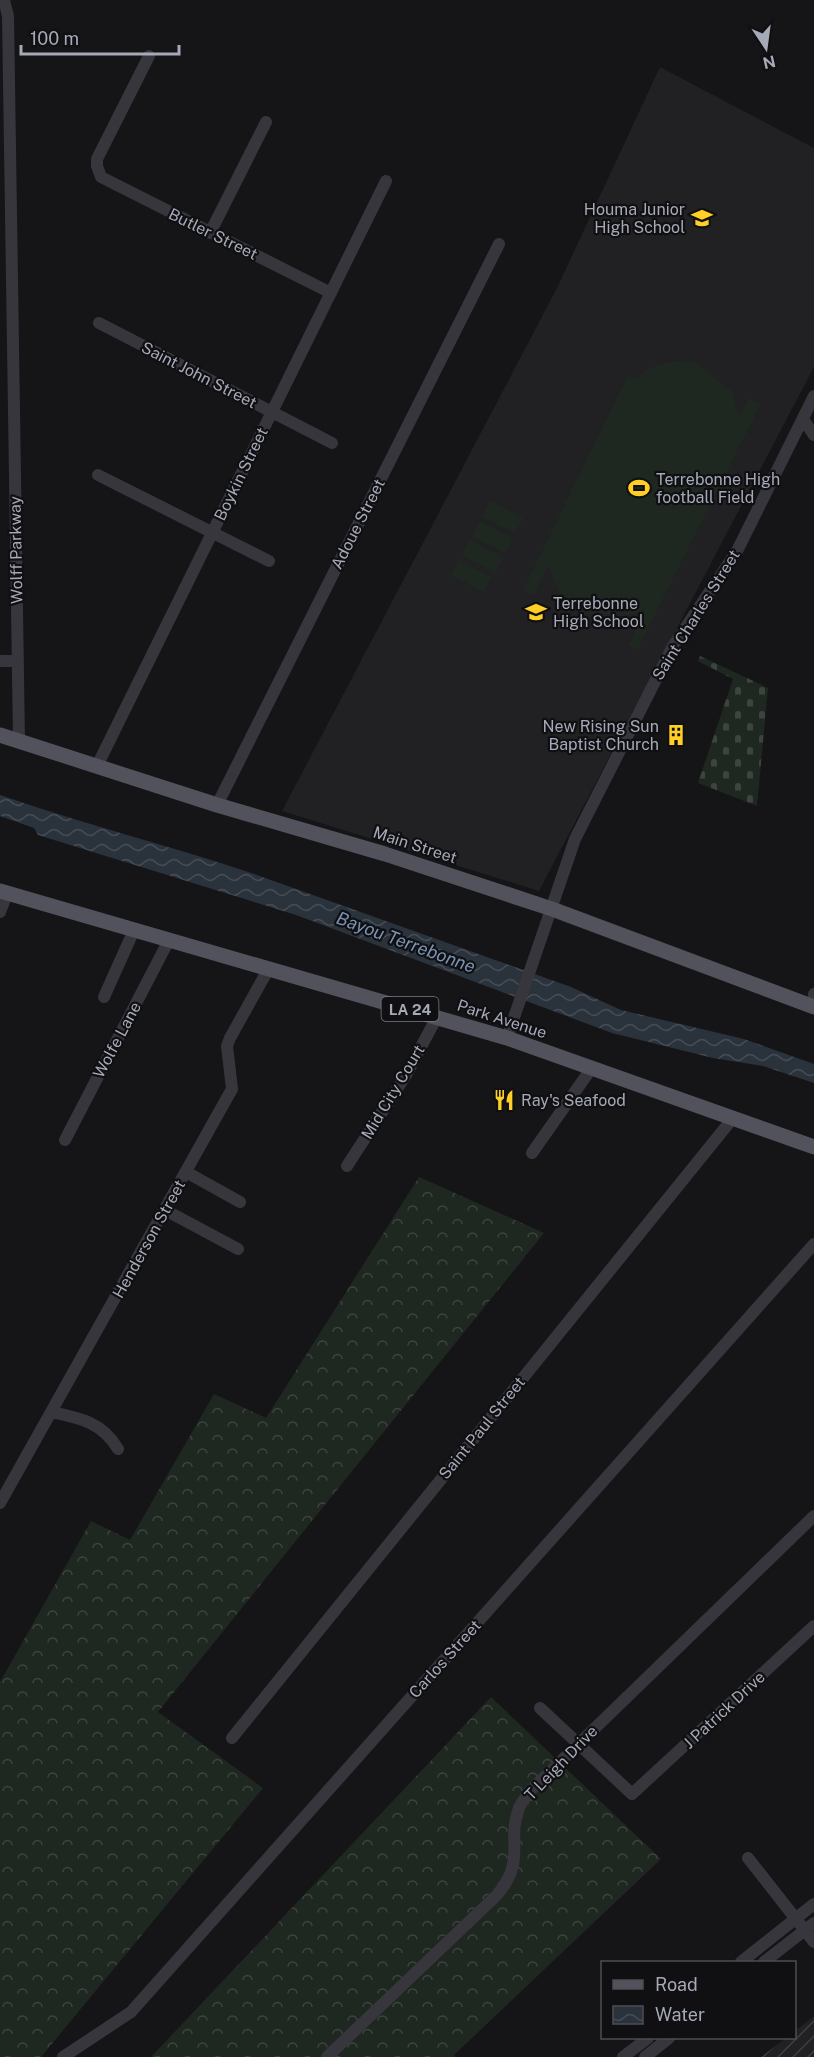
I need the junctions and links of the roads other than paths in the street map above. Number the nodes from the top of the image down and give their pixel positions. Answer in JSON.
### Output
{"nodes":[{"id":1,"x":4,"y":0,"type":"edge"},
{"id":2,"x":149,"y":56,"type":"dead end"},
{"id":3,"x":266,"y":122,"type":"dead end"},
{"id":4,"x":386,"y":181,"type":"dead end"},
{"id":5,"x":210,"y":233,"type":"junction"},
{"id":6,"x":499,"y":244,"type":"dead end"},
{"id":7,"x":331,"y":293,"type":"junction"},
{"id":8,"x":99,"y":322,"type":"dead end"},
{"id":9,"x":814,"y":396,"type":"edge"},
{"id":10,"x":272,"y":412,"type":"junction"},
{"id":11,"x":803,"y":419,"type":"junction"},
{"id":12,"x":814,"y":435,"type":"edge"},
{"id":13,"x":332,"y":443,"type":"dead end"},
{"id":14,"x":98,"y":476,"type":"dead end"},
{"id":15,"x":212,"y":532,"type":"junction"},
{"id":16,"x":269,"y":561,"type":"dead end"},
{"id":17,"x":0,"y":661,"type":"edge"},
{"id":18,"x":18,"y":661,"type":"junction"},
{"id":19,"x":0,"y":735,"type":"edge"},
{"id":20,"x":19,"y":740,"type":"junction"},
{"id":21,"x":96,"y":766,"type":"junction"},
{"id":22,"x":217,"y":805,"type":"junction"},
{"id":23,"x":4,"y":892,"type":"edge"},
{"id":24,"x":552,"y":909,"type":"junction"},
{"id":25,"x":0,"y":912,"type":"edge"},
{"id":26,"x":134,"y":930,"type":"junction"},
{"id":27,"x":169,"y":940,"type":"junction"},
{"id":28,"x":269,"y":968,"type":"junction"},
{"id":29,"x":104,"y":997,"type":"dead end"},
{"id":30,"x":814,"y":1003,"type":"edge"},
{"id":31,"x":437,"y":1017,"type":"junction"},
{"id":32,"x":507,"y":1038,"type":"junction"},
{"id":33,"x":591,"y":1069,"type":"junction"},
{"id":34,"x":733,"y":1118,"type":"junction"},
{"id":35,"x":65,"y":1140,"type":"dead end"},
{"id":36,"x":814,"y":1147,"type":"edge"},
{"id":37,"x":532,"y":1154,"type":"dead end"},
{"id":38,"x":347,"y":1166,"type":"dead end"},
{"id":39,"x":186,"y":1172,"type":"junction"},
{"id":40,"x":240,"y":1202,"type":"dead end"},
{"id":41,"x":165,"y":1210,"type":"junction"},
{"id":42,"x":814,"y":1245,"type":"edge"},
{"id":43,"x":238,"y":1249,"type":"dead end"},
{"id":44,"x":51,"y":1412,"type":"junction"},
{"id":45,"x":118,"y":1449,"type":"dead end"},
{"id":46,"x":0,"y":1503,"type":"edge"},
{"id":47,"x":814,"y":1516,"type":"edge"},
{"id":48,"x":814,"y":1626,"type":"edge"},
{"id":49,"x":540,"y":1708,"type":"dead end"},
{"id":50,"x":232,"y":1738,"type":"dead end"},
{"id":51,"x":578,"y":1744,"type":"junction"},
{"id":52,"x":748,"y":1858,"type":"dead end"},
{"id":53,"x":814,"y":1904,"type":"edge"},
{"id":54,"x":796,"y":1918,"type":"junction"},
{"id":55,"x":810,"y":1926,"type":"edge"},
{"id":56,"x":814,"y":1942,"type":"edge"},
{"id":57,"x":742,"y":1961,"type":"edge"},
{"id":58,"x":765,"y":1961,"type":"edge"},
{"id":59,"x":646,"y":2039,"type":"edge"},
{"id":60,"x":667,"y":2039,"type":"edge"},
{"id":61,"x":63,"y":2057,"type":"edge"},
{"id":62,"x":327,"y":2057,"type":"edge"},
{"id":63,"x":623,"y":2057,"type":"edge"},
{"id":64,"x":645,"y":2057,"type":"edge"}],
"edges":[{"from":1,"to":18,"type":"street","name":"Wolff Parkway"},
{"from":2,"to":5,"type":"street","name":"Butler Street"},
{"from":3,"to":5,"type":"street"},
{"from":4,"to":7,"type":"street","name":"Boykin Street"},
{"from":5,"to":7,"type":"street","name":"Butler Street"},
{"from":6,"to":22,"type":"street","name":"Adoue Street"},
{"from":7,"to":10,"type":"street","name":"Boykin Street"},
{"from":8,"to":10,"type":"street","name":"Saint John Street"},
{"from":9,"to":11,"type":"street","name":"Saint Charles Street"},
{"from":10,"to":13,"type":"street","name":"Saint John Street"},
{"from":10,"to":15,"type":"street","name":"Boykin Street"},
{"from":11,"to":12,"type":"street"},
{"from":11,"to":24,"type":"street","name":"Saint Charles Street"},
{"from":14,"to":15,"type":"street"},
{"from":15,"to":16,"type":"street"},
{"from":15,"to":21,"type":"street","name":"Boykin Street"},
{"from":17,"to":18,"type":"street"},
{"from":18,"to":20,"type":"street","name":"Wolff Parkway"},
{"from":19,"to":20,"type":"main road","name":"Main Street"},
{"from":20,"to":21,"type":"main road","name":"Main Street"},
{"from":21,"to":22,"type":"main road","name":"Main Street"},
{"from":22,"to":24,"type":"main road","name":"Main Street"},
{"from":23,"to":25,"type":"street"},
{"from":23,"to":26,"type":"main road","name":"Park Avenue","number":"LA 24"},
{"from":24,"to":30,"type":"main road","name":"Main Street"},
{"from":24,"to":32,"type":"street","name":"Saint Charles Street"},
{"from":26,"to":27,"type":"main road","name":"Park Avenue","number":"LA 24"},
{"from":26,"to":29,"type":"street"},
{"from":27,"to":28,"type":"main road","name":"Park Avenue","number":"LA 24"},
{"from":27,"to":35,"type":"street","name":"Wolfe Lane"},
{"from":28,"to":31,"type":"main road","name":"Park Avenue","number":"LA 24"},
{"from":28,"to":39,"type":"street","name":"Henderson Street"},
{"from":31,"to":32,"type":"main road","name":"Park Avenue","number":"LA 24"},
{"from":31,"to":38,"type":"street","name":"Mid City Court"},
{"from":32,"to":33,"type":"main road","name":"Park Avenue","number":"LA 24"},
{"from":33,"to":34,"type":"main road","name":"Park Avenue","number":"LA 24"},
{"from":33,"to":37,"type":"street"},
{"from":34,"to":36,"type":"main road","name":"Park Avenue","number":"LA 24"},
{"from":34,"to":50,"type":"street","name":"Saint Paul Street"},
{"from":39,"to":40,"type":"street"},
{"from":39,"to":41,"type":"street","name":"Henderson Street"},
{"from":41,"to":43,"type":"street"},
{"from":41,"to":44,"type":"street","name":"Henderson Street"},
{"from":42,"to":61,"type":"street","name":"Carlos Street"},
{"from":44,"to":45,"type":"street"},
{"from":44,"to":46,"type":"street","name":"Henderson Street"},
{"from":47,"to":51,"type":"street","name":"T Leigh Drive"},
{"from":48,"to":51,"type":"street","name":"J Patrick Drive"},
{"from":49,"to":51,"type":"street"},
{"from":51,"to":62,"type":"street","name":"T Leigh Drive"},
{"from":52,"to":54,"type":"street"},
{"from":53,"to":54,"type":"street"},
{"from":54,"to":55,"type":"street"},
{"from":54,"to":57,"type":"street"},
{"from":55,"to":56,"type":"street"},
{"from":55,"to":58,"type":"street"},
{"from":59,"to":63,"type":"street"},
{"from":60,"to":64,"type":"street"}]}
